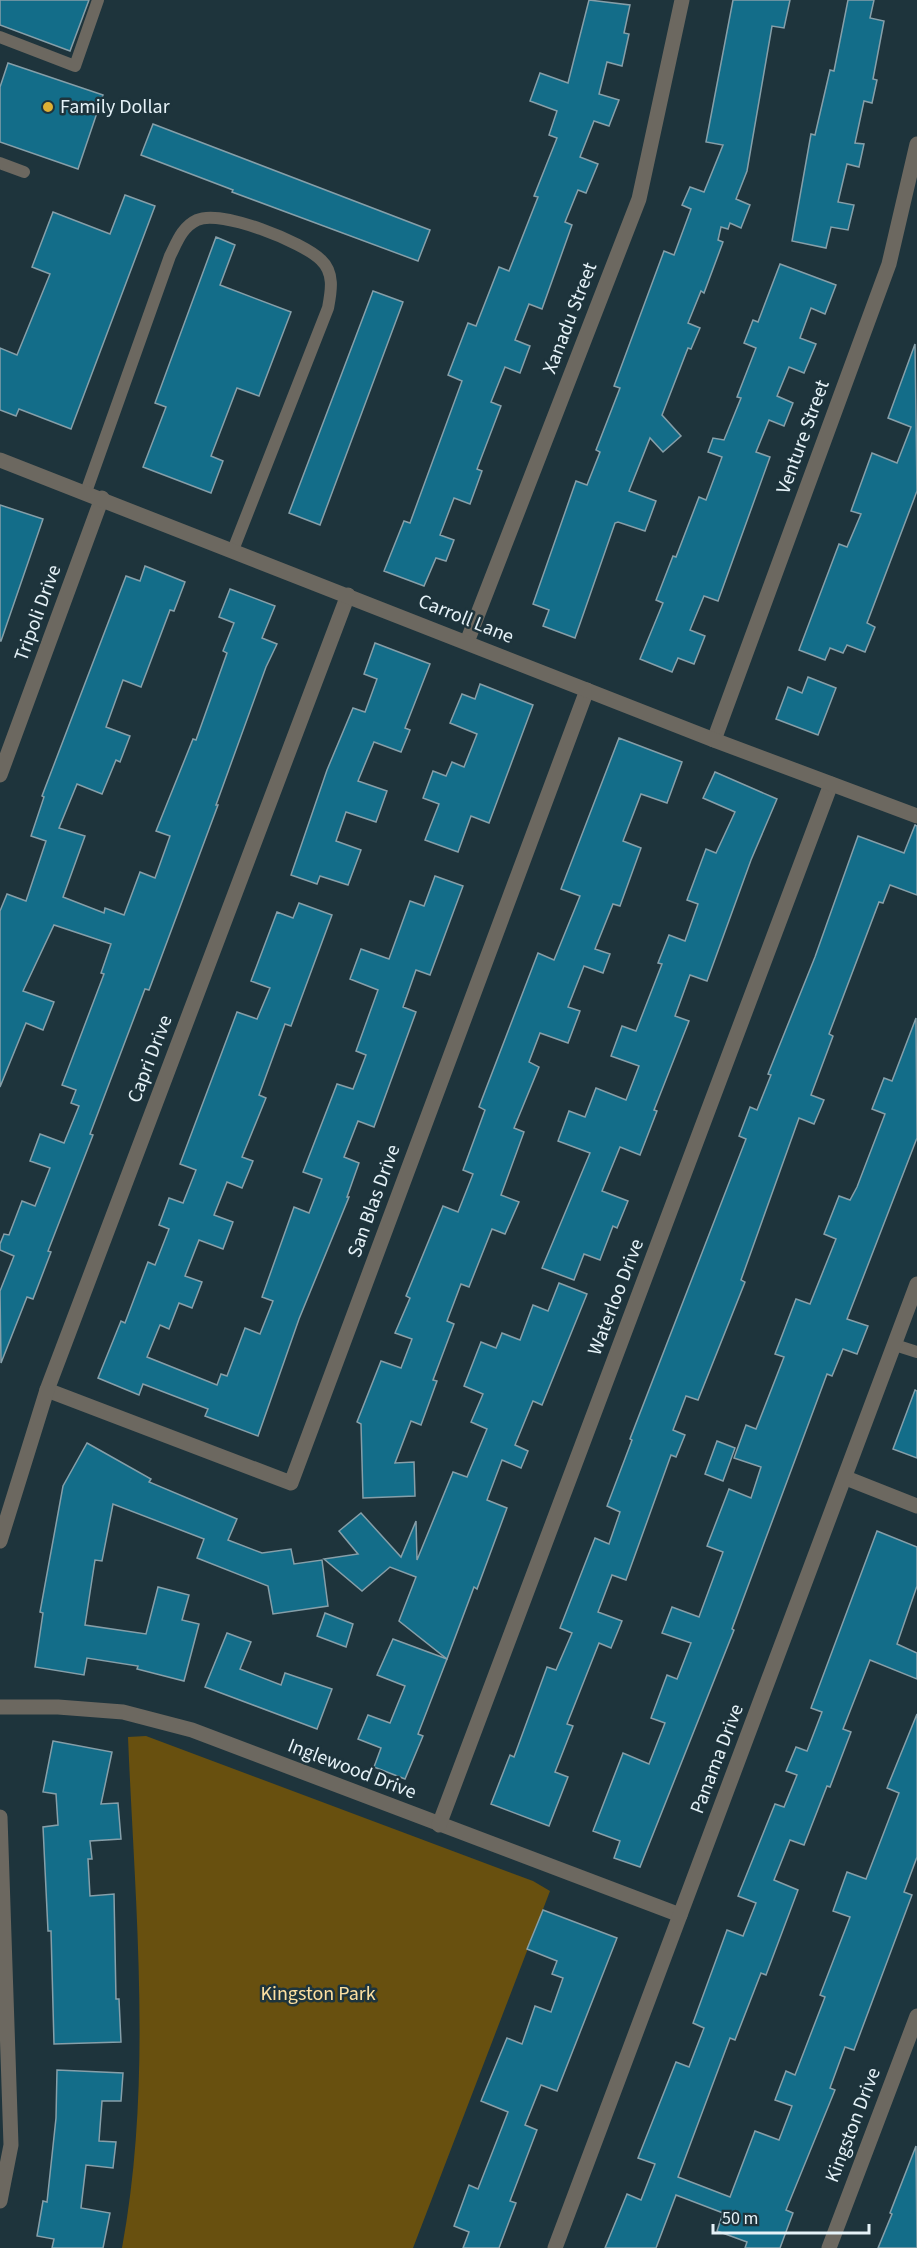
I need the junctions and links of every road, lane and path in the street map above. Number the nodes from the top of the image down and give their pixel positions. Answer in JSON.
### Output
{"nodes":[{"id":1,"x":98,"y":0,"type":"edge"},
{"id":2,"x":682,"y":0,"type":"edge"},
{"id":3,"x":0,"y":37,"type":"edge"},
{"id":4,"x":917,"y":144,"type":"edge"},
{"id":5,"x":0,"y":163,"type":"edge"},
{"id":6,"x":24,"y":172,"type":"dead end"},
{"id":7,"x":0,"y":460,"type":"edge"},
{"id":8,"x":86,"y":492,"type":"junction"},
{"id":9,"x":102,"y":498,"type":"junction"},
{"id":10,"x":233,"y":550,"type":"junction"},
{"id":11,"x":348,"y":595,"type":"junction"},
{"id":12,"x":467,"y":642,"type":"junction"},
{"id":13,"x":587,"y":690,"type":"junction"},
{"id":14,"x":714,"y":740,"type":"junction"},
{"id":15,"x":0,"y":775,"type":"edge"},
{"id":16,"x":831,"y":784,"type":"junction"},
{"id":17,"x":917,"y":816,"type":"edge"},
{"id":18,"x":917,"y":1284,"type":"edge"},
{"id":19,"x":895,"y":1345,"type":"junction"},
{"id":20,"x":917,"y":1352,"type":"edge"},
{"id":21,"x":48,"y":1390,"type":"junction"},
{"id":22,"x":846,"y":1479,"type":"junction"},
{"id":23,"x":917,"y":1506,"type":"edge"},
{"id":24,"x":0,"y":1541,"type":"edge"},
{"id":25,"x":0,"y":1707,"type":"edge"},
{"id":26,"x":0,"y":1817,"type":"edge"},
{"id":27,"x":439,"y":1825,"type":"junction"},
{"id":28,"x":680,"y":1915,"type":"junction"},
{"id":29,"x":917,"y":2016,"type":"edge"},
{"id":30,"x":0,"y":2201,"type":"edge"},
{"id":31,"x":555,"y":2248,"type":"edge"},
{"id":32,"x":829,"y":2248,"type":"edge"}],
"edges":[{"from":1,"to":3,"type":"lane"},
{"from":2,"to":12,"type":"street","name":"Xanadu Street"},
{"from":4,"to":14,"type":"street","name":"Venture Street"},
{"from":5,"to":6,"type":"lane"},
{"from":7,"to":8,"type":"street","name":"Carroll Lane"},
{"from":8,"to":9,"type":"street","name":"Carroll Lane"},
{"from":8,"to":10,"type":"lane"},
{"from":9,"to":10,"type":"street","name":"Carroll Lane"},
{"from":9,"to":15,"type":"street","name":"Tripoli Drive"},
{"from":10,"to":11,"type":"street","name":"Carroll Lane"},
{"from":11,"to":12,"type":"street","name":"Carroll Lane"},
{"from":11,"to":21,"type":"street","name":"Capri Drive"},
{"from":12,"to":13,"type":"street","name":"Carroll Lane"},
{"from":13,"to":14,"type":"street","name":"Carroll Lane"},
{"from":13,"to":21,"type":"street","name":"San Blas Drive"},
{"from":14,"to":16,"type":"street","name":"Carroll Lane"},
{"from":16,"to":17,"type":"street","name":"Carroll Lane"},
{"from":16,"to":27,"type":"street","name":"Waterloo Drive"},
{"from":18,"to":19,"type":"street","name":"Panama Drive"},
{"from":19,"to":20,"type":"lane"},
{"from":19,"to":22,"type":"street","name":"Panama Drive"},
{"from":21,"to":24,"type":"street","name":"Capri Drive"},
{"from":22,"to":23,"type":"street"},
{"from":22,"to":28,"type":"street","name":"Panama Drive"},
{"from":25,"to":27,"type":"street","name":"Inglewood Drive"},
{"from":26,"to":30,"type":"street"},
{"from":27,"to":28,"type":"street","name":"Inglewood Drive"},
{"from":28,"to":31,"type":"street","name":"Panama Drive"},
{"from":29,"to":32,"type":"street","name":"Kingston Drive"}]}
